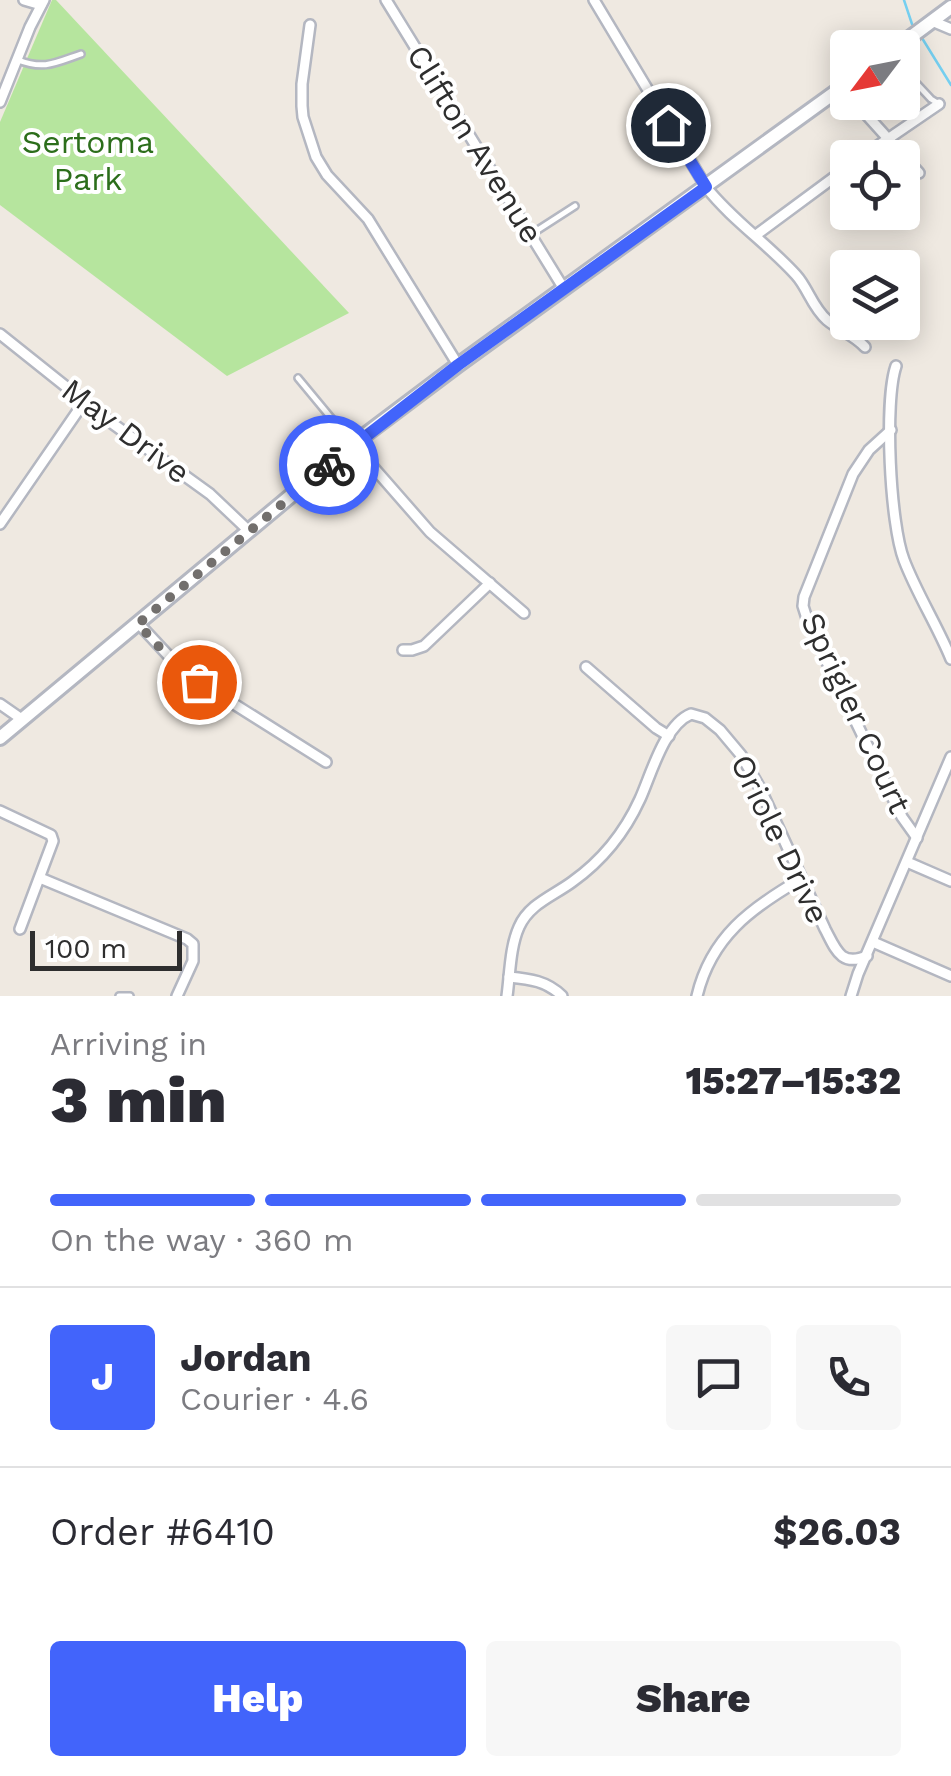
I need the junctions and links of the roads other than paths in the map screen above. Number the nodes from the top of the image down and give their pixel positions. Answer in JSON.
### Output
{"nodes":[{"id":1,"x":24,"y":0,"type":"edge"},
{"id":2,"x":386,"y":0,"type":"edge"},
{"id":3,"x":594,"y":0,"type":"edge"},
{"id":4,"x":42,"y":2,"type":"edge"},
{"id":5,"x":951,"y":7,"type":"edge"},
{"id":6,"x":932,"y":21,"type":"junction"},
{"id":7,"x":310,"y":25,"type":"dead end"},
{"id":8,"x":951,"y":29,"type":"edge"},
{"id":9,"x":920,"y":30,"type":"edge"},
{"id":10,"x":82,"y":54,"type":"dead end"},
{"id":11,"x":17,"y":60,"type":"junction"},
{"id":12,"x":920,"y":88,"type":"edge"},
{"id":13,"x":830,"y":98,"type":"edge"},
{"id":14,"x":0,"y":102,"type":"edge"},
{"id":15,"x":939,"y":104,"type":"joint"},
{"id":16,"x":870,"y":120,"type":"edge"},
{"id":17,"x":886,"y":138,"type":"junction"},
{"id":18,"x":883,"y":140,"type":"edge"},
{"id":19,"x":830,"y":180,"type":"edge"},
{"id":20,"x":706,"y":187,"type":"junction"},
{"id":21,"x":575,"y":206,"type":"dead end"},
{"id":22,"x":530,"y":235,"type":"junction"},
{"id":23,"x":756,"y":235,"type":"junction"},
{"id":24,"x":564,"y":288,"type":"junction"},
{"id":25,"x":0,"y":334,"type":"edge"},
{"id":26,"x":865,"y":347,"type":"dead end"},
{"id":27,"x":458,"y":365,"type":"junction"},
{"id":28,"x":896,"y":366,"type":"dead end"},
{"id":29,"x":298,"y":378,"type":"dead end"},
{"id":30,"x":84,"y":402,"type":"junction"},
{"id":31,"x":890,"y":430,"type":"junction"},
{"id":32,"x":353,"y":444,"type":"junction"},
{"id":33,"x":0,"y":524,"type":"edge"},
{"id":34,"x":249,"y":531,"type":"junction"},
{"id":35,"x":490,"y":583,"type":"junction"},
{"id":36,"x":524,"y":613,"type":"dead end"},
{"id":37,"x":138,"y":624,"type":"junction"},
{"id":38,"x":402,"y":650,"type":"dead end"},
{"id":39,"x":951,"y":659,"type":"edge"},
{"id":40,"x":586,"y":667,"type":"dead end"},
{"id":41,"x":0,"y":704,"type":"edge"},
{"id":42,"x":23,"y":720,"type":"junction"},
{"id":43,"x":669,"y":736,"type":"junction"},
{"id":44,"x":0,"y":738,"type":"edge"},
{"id":45,"x":951,"y":757,"type":"edge"},
{"id":46,"x":326,"y":762,"type":"dead end"},
{"id":47,"x":939,"y":785,"type":"junction"},
{"id":48,"x":951,"y":790,"type":"edge"},
{"id":49,"x":0,"y":811,"type":"edge"},
{"id":50,"x":917,"y":838,"type":"junction"},
{"id":51,"x":907,"y":862,"type":"junction"},
{"id":52,"x":40,"y":878,"type":"junction"},
{"id":53,"x":801,"y":878,"type":"junction"},
{"id":54,"x":951,"y":881,"type":"edge"},
{"id":55,"x":20,"y":929,"type":"dead end"},
{"id":56,"x":873,"y":942,"type":"junction"},
{"id":57,"x":867,"y":956,"type":"junction"},
{"id":58,"x":951,"y":976,"type":"edge"},
{"id":59,"x":509,"y":977,"type":"junction"},
{"id":60,"x":119,"y":996,"type":"edge"},
{"id":61,"x":130,"y":996,"type":"edge"},
{"id":62,"x":176,"y":996,"type":"edge"},
{"id":63,"x":506,"y":996,"type":"edge"},
{"id":64,"x":562,"y":996,"type":"edge"},
{"id":65,"x":696,"y":996,"type":"edge"},
{"id":66,"x":851,"y":996,"type":"edge"}],
"edges":[{"from":1,"to":4,"type":"street"},
{"from":2,"to":22,"type":"street","name":"Clifton Avenue"},
{"from":3,"to":20,"type":"street"},
{"from":4,"to":11,"type":"street"},
{"from":5,"to":6,"type":"street"},
{"from":6,"to":8,"type":"street"},
{"from":6,"to":9,"type":"street"},
{"from":7,"to":27,"type":"street"},
{"from":10,"to":11,"type":"lane"},
{"from":11,"to":14,"type":"street"},
{"from":12,"to":15,"type":"lane"},
{"from":13,"to":20,"type":"street"},
{"from":15,"to":17,"type":"street"},
{"from":16,"to":17,"type":"street"},
{"from":17,"to":18,"type":"street"},
{"from":19,"to":23,"type":"street"},
{"from":20,"to":23,"type":"street"},
{"from":20,"to":24,"type":"street"},
{"from":21,"to":22,"type":"lane"},
{"from":22,"to":24,"type":"street","name":"Clifton Avenue"},
{"from":23,"to":26,"type":"street"},
{"from":24,"to":27,"type":"street"},
{"from":25,"to":30,"type":"street","name":"May Drive"},
{"from":27,"to":32,"type":"street"},
{"from":28,"to":31,"type":"street"},
{"from":29,"to":32,"type":"lane"},
{"from":30,"to":33,"type":"street"},
{"from":30,"to":34,"type":"street","name":"May Drive"},
{"from":31,"to":39,"type":"street"},
{"from":31,"to":50,"type":"street","name":"Sprigler Court"},
{"from":32,"to":34,"type":"street"},
{"from":32,"to":35,"type":"street"},
{"from":34,"to":37,"type":"street"},
{"from":35,"to":36,"type":"street"},
{"from":35,"to":38,"type":"street"},
{"from":37,"to":42,"type":"street"},
{"from":37,"to":46,"type":"street"},
{"from":40,"to":43,"type":"street"},
{"from":41,"to":42,"type":"street"},
{"from":42,"to":44,"type":"street"},
{"from":43,"to":53,"type":"street","name":"Oriole Drive"},
{"from":43,"to":59,"type":"street"},
{"from":45,"to":47,"type":"street"},
{"from":47,"to":48,"type":"street"},
{"from":47,"to":50,"type":"street"},
{"from":49,"to":52,"type":"street"},
{"from":50,"to":51,"type":"street"},
{"from":51,"to":54,"type":"street"},
{"from":51,"to":56,"type":"street"},
{"from":52,"to":55,"type":"street"},
{"from":52,"to":62,"type":"street"},
{"from":53,"to":57,"type":"street","name":"Oriole Drive"},
{"from":53,"to":65,"type":"street"},
{"from":56,"to":57,"type":"street"},
{"from":56,"to":58,"type":"street"},
{"from":57,"to":66,"type":"street"},
{"from":59,"to":63,"type":"street"},
{"from":59,"to":64,"type":"street"},
{"from":60,"to":61,"type":"lane"}]}
